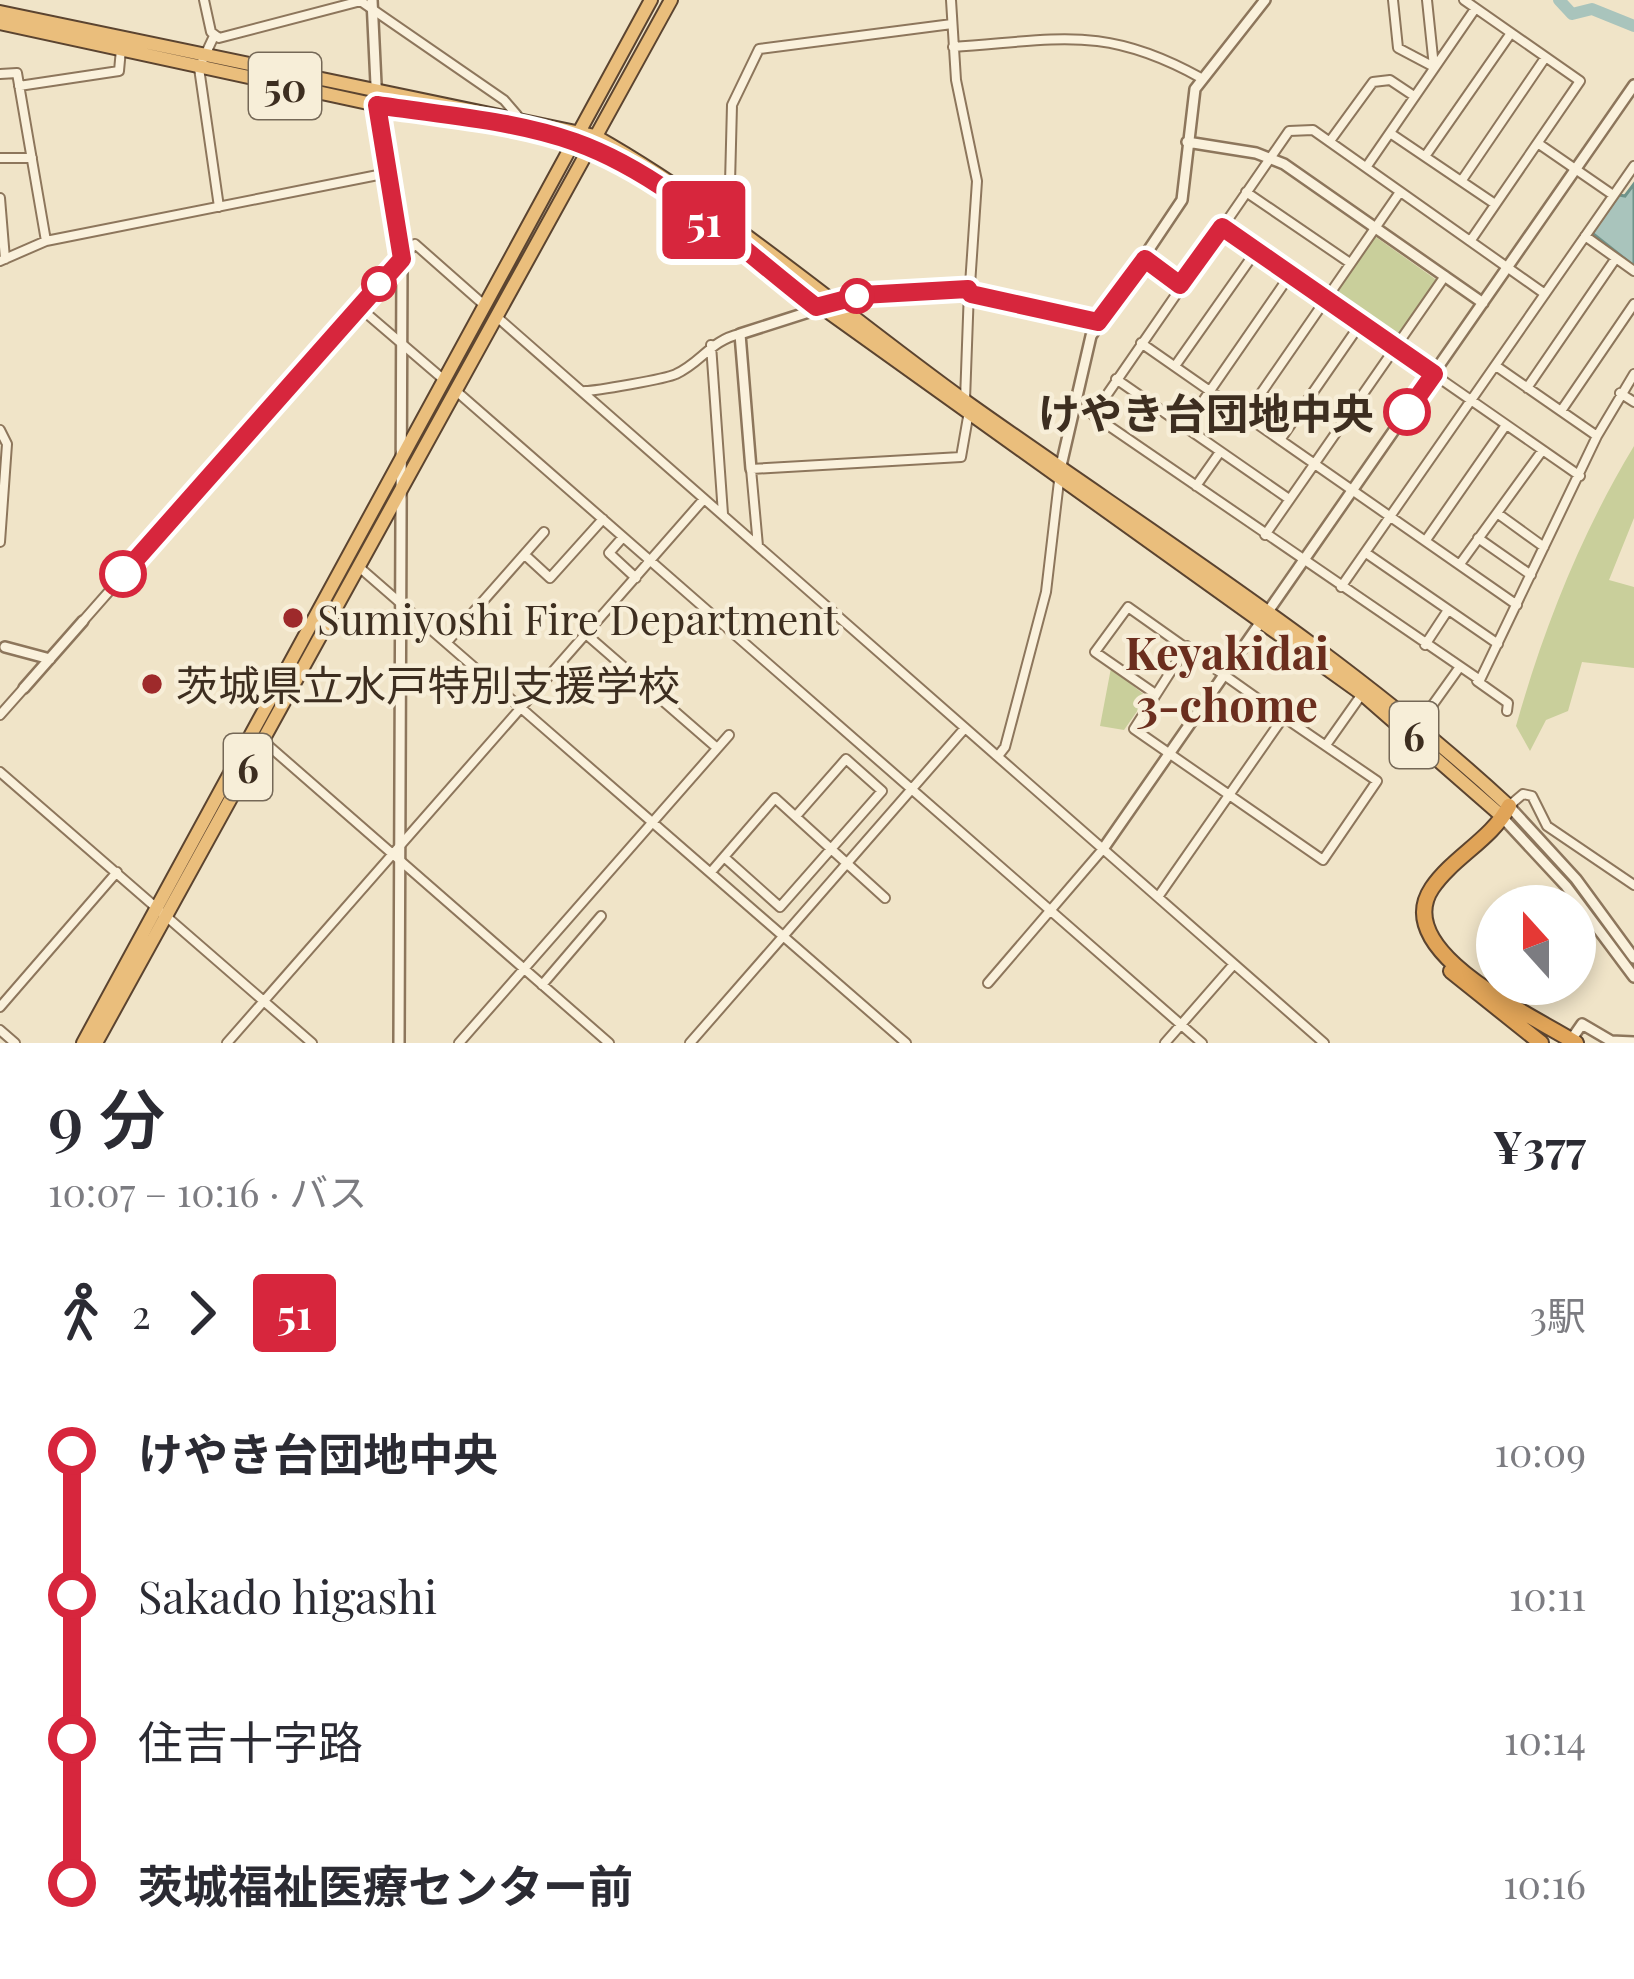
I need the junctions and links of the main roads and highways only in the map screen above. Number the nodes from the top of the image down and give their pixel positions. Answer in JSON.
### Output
{"nodes":[{"id":1,"x":651,"y":0,"type":"edge"},
{"id":2,"x":670,"y":0,"type":"edge"},
{"id":3,"x":0,"y":12,"type":"edge"},
{"id":4,"x":0,"y":23,"type":"edge"},
{"id":5,"x":200,"y":62,"type":"junction"},
{"id":6,"x":376,"y":99,"type":"junction"},
{"id":7,"x":575,"y":135,"type":"junction"},
{"id":8,"x":592,"y":142,"type":"junction"},
{"id":9,"x":1060,"y":475,"type":"junction"},
{"id":10,"x":1264,"y":617,"type":"junction"},
{"id":11,"x":1503,"y":812,"type":"junction"},
{"id":12,"x":162,"y":911,"type":"junction"},
{"id":13,"x":1560,"y":1040,"type":"edge"},
{"id":14,"x":83,"y":1043,"type":"edge"},
{"id":15,"x":96,"y":1043,"type":"edge"}],
"edges":[{"from":1,"to":7,"type":"highway","number":"6"},
{"from":2,"to":8,"type":"highway","number":"6"},
{"from":3,"to":5,"type":"highway","number":"50"},
{"from":4,"to":5,"type":"highway","number":"50"},
{"from":5,"to":6,"type":"highway","number":"50"},
{"from":6,"to":7,"type":"highway","number":"50"},
{"from":6,"to":7,"type":"highway","number":"50"},
{"from":7,"to":8,"type":"highway","number":"6"},
{"from":7,"to":12,"type":"highway","number":"6"},
{"from":8,"to":9,"type":"highway","number":"6"},
{"from":8,"to":9,"type":"highway","number":"6"},
{"from":8,"to":12,"type":"highway","number":"6"},
{"from":9,"to":10,"type":"highway","number":"6"},
{"from":10,"to":11,"type":"highway","number":"6"},
{"from":10,"to":11,"type":"highway","number":"6"},
{"from":11,"to":13,"type":"highway"},
{"from":12,"to":14,"type":"highway","number":"6"},
{"from":12,"to":15,"type":"highway","number":"6"}]}
